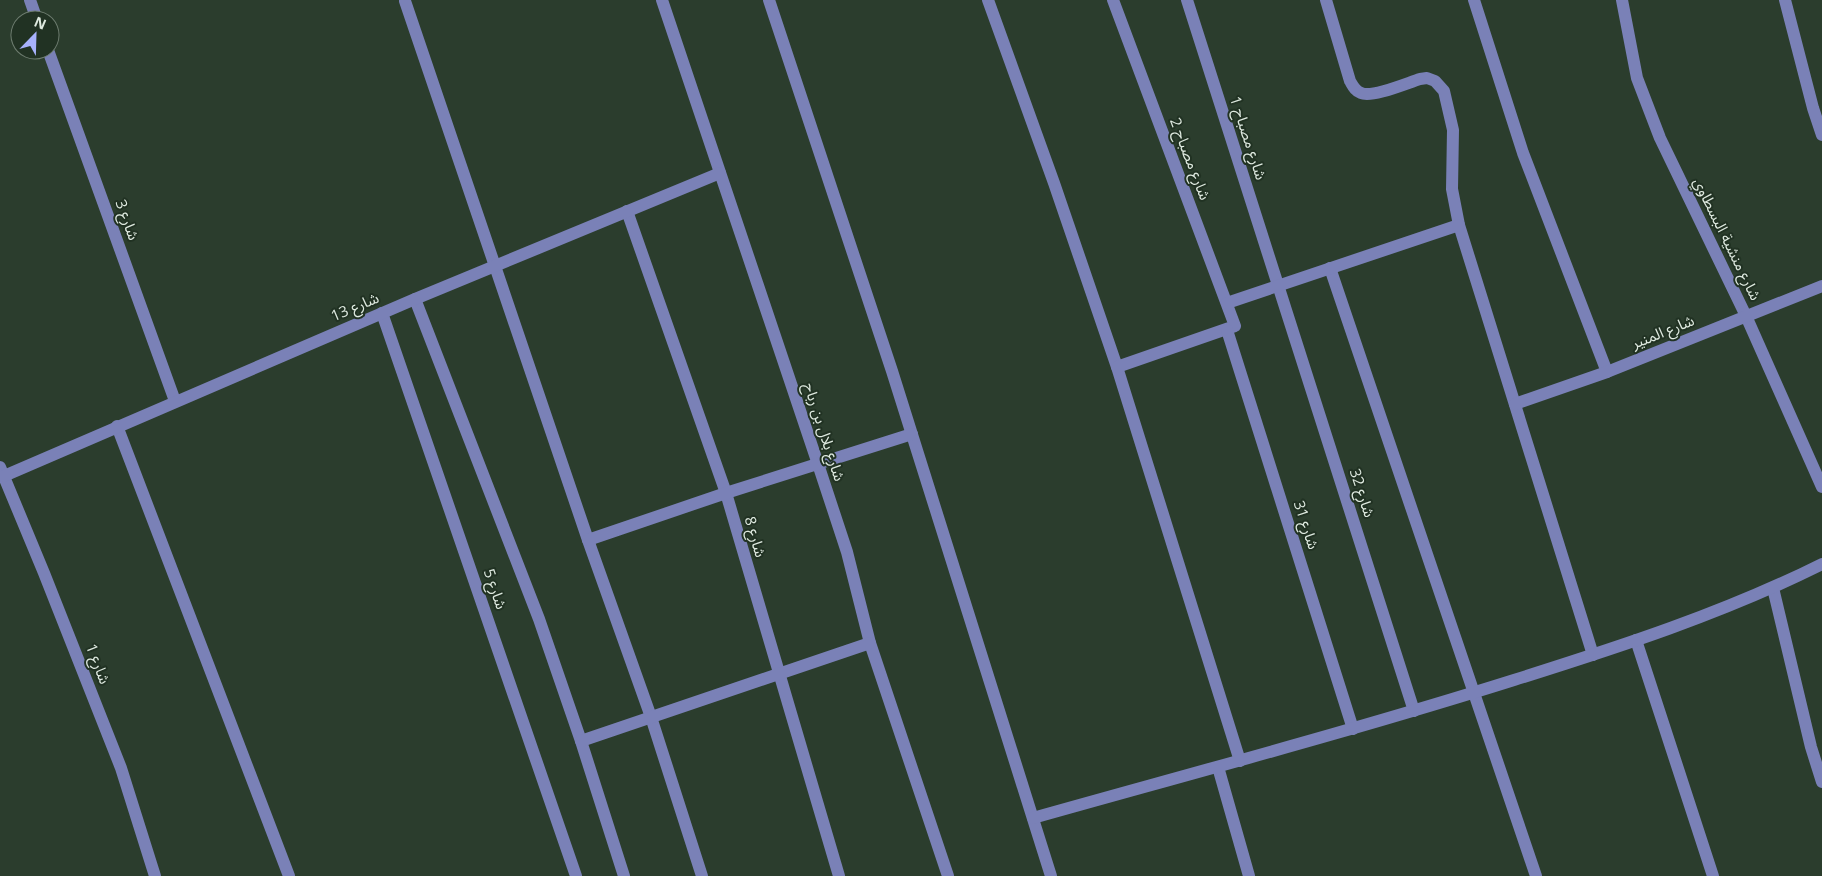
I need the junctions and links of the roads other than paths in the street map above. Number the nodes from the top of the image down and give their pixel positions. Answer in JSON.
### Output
{"nodes":[{"id":1,"x":662,"y":0,"type":"edge"},
{"id":2,"x":769,"y":0,"type":"edge"},
{"id":3,"x":988,"y":0,"type":"edge"},
{"id":4,"x":1113,"y":0,"type":"edge"},
{"id":5,"x":1187,"y":0,"type":"edge"},
{"id":6,"x":1326,"y":0,"type":"edge"},
{"id":7,"x":1474,"y":0,"type":"edge"},
{"id":8,"x":1622,"y":0,"type":"edge"},
{"id":9,"x":1785,"y":0,"type":"edge"},
{"id":10,"x":405,"y":1,"type":"edge"},
{"id":11,"x":52,"y":60,"type":"edge"},
{"id":12,"x":1822,"y":135,"type":"edge"},
{"id":13,"x":720,"y":173,"type":"junction"},
{"id":14,"x":627,"y":211,"type":"junction"},
{"id":15,"x":1459,"y":225,"type":"junction"},
{"id":16,"x":495,"y":266,"type":"junction"},
{"id":17,"x":1330,"y":268,"type":"junction"},
{"id":18,"x":1278,"y":286,"type":"junction"},
{"id":19,"x":1822,"y":286,"type":"edge"},
{"id":20,"x":415,"y":299,"type":"junction"},
{"id":21,"x":1227,"y":303,"type":"junction"},
{"id":22,"x":382,"y":314,"type":"junction"},
{"id":23,"x":1746,"y":316,"type":"junction"},
{"id":24,"x":1230,"y":329,"type":"junction"},
{"id":25,"x":1117,"y":367,"type":"junction"},
{"id":26,"x":1608,"y":372,"type":"junction"},
{"id":27,"x":174,"y":401,"type":"junction"},
{"id":28,"x":1515,"y":404,"type":"junction"},
{"id":29,"x":118,"y":426,"type":"junction"},
{"id":30,"x":912,"y":434,"type":"junction"},
{"id":31,"x":818,"y":464,"type":"junction"},
{"id":32,"x":2,"y":471,"type":"edge"},
{"id":33,"x":1822,"y":487,"type":"edge"},
{"id":34,"x":726,"y":493,"type":"junction"},
{"id":35,"x":588,"y":540,"type":"junction"},
{"id":36,"x":1822,"y":564,"type":"edge"},
{"id":37,"x":1773,"y":588,"type":"junction"},
{"id":38,"x":1636,"y":640,"type":"junction"},
{"id":39,"x":870,"y":643,"type":"junction"},
{"id":40,"x":1593,"y":655,"type":"junction"},
{"id":41,"x":779,"y":673,"type":"junction"},
{"id":42,"x":1474,"y":693,"type":"junction"},
{"id":43,"x":1414,"y":711,"type":"junction"},
{"id":44,"x":651,"y":717,"type":"junction"},
{"id":45,"x":1353,"y":729,"type":"junction"},
{"id":46,"x":581,"y":741,"type":"junction"},
{"id":47,"x":1816,"y":746,"type":"edge"},
{"id":48,"x":1240,"y":761,"type":"junction"},
{"id":49,"x":1218,"y":766,"type":"junction"},
{"id":50,"x":1822,"y":782,"type":"edge"},
{"id":51,"x":1032,"y":818,"type":"junction"},
{"id":52,"x":155,"y":876,"type":"edge"},
{"id":53,"x":289,"y":876,"type":"edge"},
{"id":54,"x":576,"y":876,"type":"edge"},
{"id":55,"x":624,"y":876,"type":"edge"},
{"id":56,"x":702,"y":876,"type":"edge"},
{"id":57,"x":839,"y":876,"type":"edge"},
{"id":58,"x":948,"y":876,"type":"edge"},
{"id":59,"x":1051,"y":876,"type":"edge"},
{"id":60,"x":1249,"y":876,"type":"edge"},
{"id":61,"x":1536,"y":876,"type":"edge"},
{"id":62,"x":1713,"y":876,"type":"edge"}],
"edges":[{"from":1,"to":13,"type":"street","name":"شارع بلال بن رباح"},
{"from":2,"to":30,"type":"street"},
{"from":3,"to":25,"type":"street"},
{"from":4,"to":21,"type":"street","name":"شارع مصباح 2"},
{"from":5,"to":18,"type":"street","name":"شارع مصباح 1"},
{"from":6,"to":15,"type":"street"},
{"from":7,"to":26,"type":"street"},
{"from":8,"to":23,"type":"street","name":"شارع منشية البسطاوي"},
{"from":9,"to":12,"type":"street"},
{"from":10,"to":16,"type":"street"},
{"from":11,"to":27,"type":"street","name":"شارع 3"},
{"from":13,"to":14,"type":"street","name":"شارع 13"},
{"from":13,"to":31,"type":"street","name":"شارع بلال بن رباح"},
{"from":14,"to":16,"type":"street","name":"شارع 13"},
{"from":14,"to":34,"type":"street","name":"شارع 8"},
{"from":15,"to":17,"type":"street"},
{"from":15,"to":28,"type":"street"},
{"from":16,"to":20,"type":"street","name":"شارع 13"},
{"from":16,"to":35,"type":"street"},
{"from":17,"to":18,"type":"street"},
{"from":17,"to":42,"type":"street"},
{"from":18,"to":21,"type":"street"},
{"from":18,"to":43,"type":"street","name":"شارع 32"},
{"from":19,"to":23,"type":"street","name":"شارع المنير"},
{"from":20,"to":22,"type":"street","name":"شارع 13"},
{"from":20,"to":46,"type":"street"},
{"from":21,"to":24,"type":"street","name":"شارع مصباح 2"},
{"from":22,"to":27,"type":"street","name":"شارع 13"},
{"from":22,"to":54,"type":"street","name":"شارع 5"},
{"from":23,"to":26,"type":"street","name":"شارع المنير"},
{"from":23,"to":33,"type":"street","name":"شارع منشية البسطاوي"},
{"from":24,"to":25,"type":"street"},
{"from":24,"to":45,"type":"street","name":"شارع 31"},
{"from":25,"to":48,"type":"street"},
{"from":26,"to":28,"type":"street","name":"شارع المنير"},
{"from":27,"to":29,"type":"street","name":"شارع 13"},
{"from":28,"to":40,"type":"street"},
{"from":29,"to":32,"type":"street","name":"شارع 13"},
{"from":29,"to":53,"type":"street"},
{"from":30,"to":31,"type":"street"},
{"from":30,"to":51,"type":"street"},
{"from":31,"to":34,"type":"street"},
{"from":31,"to":39,"type":"street","name":"شارع بلال بن رباح"},
{"from":32,"to":52,"type":"street","name":"شارع 1"},
{"from":34,"to":35,"type":"street"},
{"from":34,"to":41,"type":"street","name":"شارع 8"},
{"from":35,"to":44,"type":"street"},
{"from":36,"to":37,"type":"street"},
{"from":37,"to":38,"type":"street"},
{"from":37,"to":47,"type":"street"},
{"from":38,"to":40,"type":"street"},
{"from":38,"to":62,"type":"street"},
{"from":39,"to":41,"type":"street"},
{"from":39,"to":58,"type":"street","name":"شارع بلال بن رباح"},
{"from":40,"to":42,"type":"street"},
{"from":41,"to":44,"type":"street"},
{"from":41,"to":57,"type":"street","name":"شارع 8"},
{"from":42,"to":43,"type":"street"},
{"from":42,"to":61,"type":"street"},
{"from":43,"to":45,"type":"street"},
{"from":44,"to":46,"type":"street"},
{"from":44,"to":56,"type":"street"},
{"from":45,"to":48,"type":"street"},
{"from":46,"to":55,"type":"street"},
{"from":47,"to":50,"type":"street"},
{"from":48,"to":49,"type":"street"},
{"from":49,"to":51,"type":"street"},
{"from":49,"to":60,"type":"street"},
{"from":51,"to":59,"type":"street"}]}
